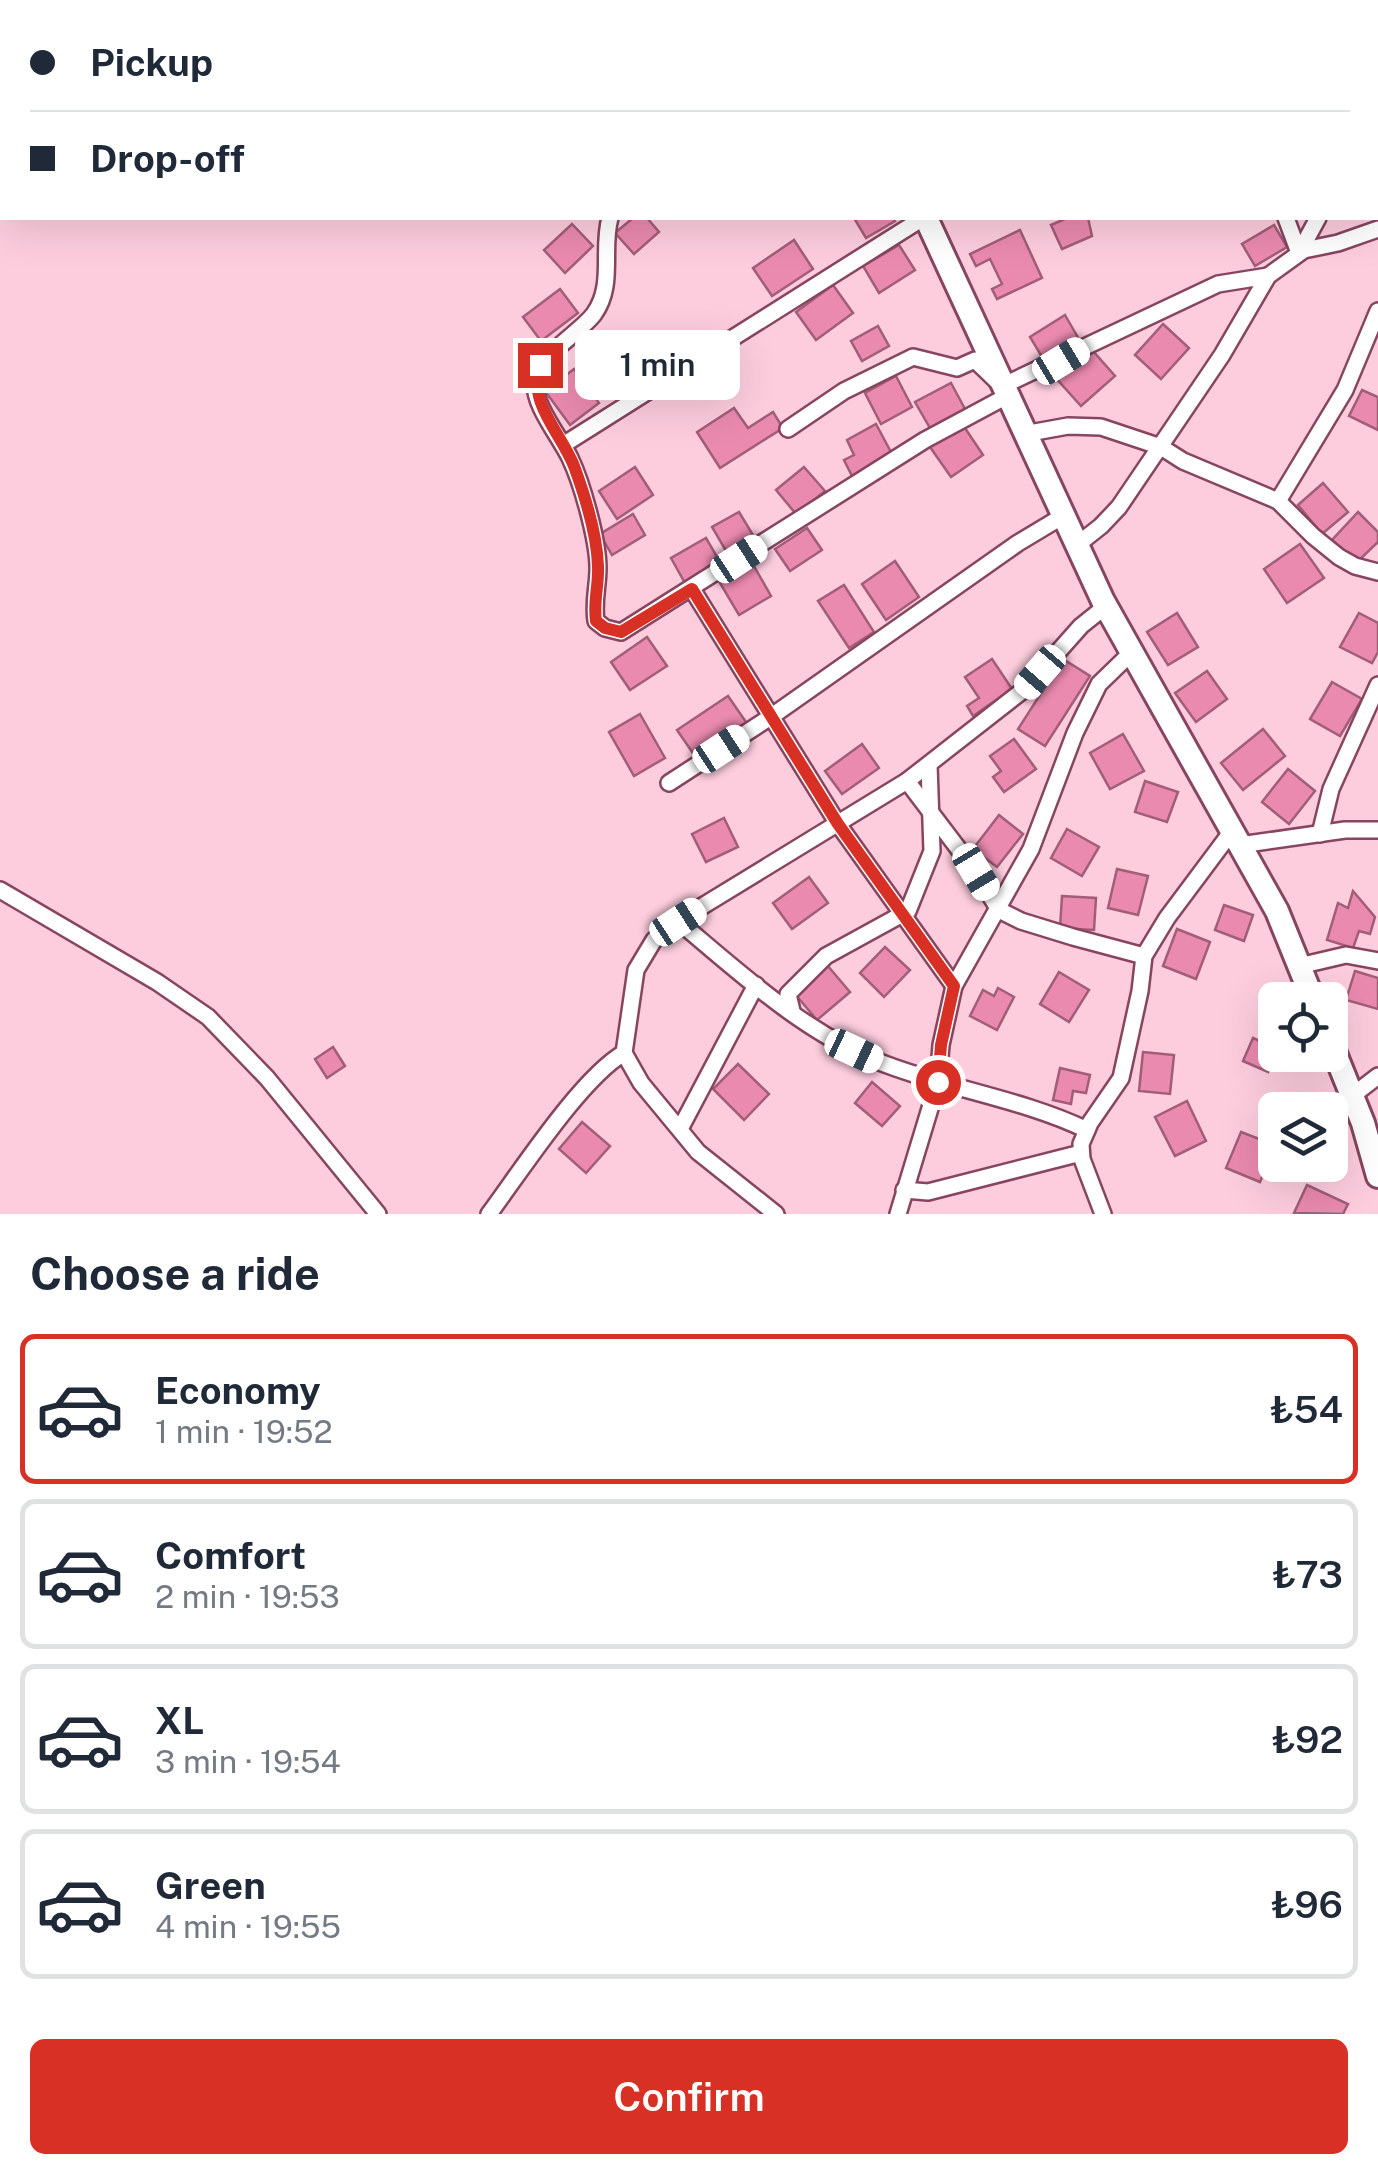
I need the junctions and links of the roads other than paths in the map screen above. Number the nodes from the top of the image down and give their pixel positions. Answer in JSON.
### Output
{"nodes":[{"id":1,"x":610,"y":220,"type":"edge"},
{"id":2,"x":921,"y":220,"type":"edge"},
{"id":3,"x":925,"y":220,"type":"edge"},
{"id":4,"x":1287,"y":220,"type":"edge"},
{"id":5,"x":1317,"y":220,"type":"edge"},
{"id":6,"x":1378,"y":229,"type":"edge"},
{"id":7,"x":1299,"y":253,"type":"junction"},
{"id":8,"x":1268,"y":276,"type":"junction"},
{"id":9,"x":1378,"y":310,"type":"edge"},
{"id":10,"x":1005,"y":391,"type":"junction"},
{"id":11,"x":788,"y":429,"type":"dead end"},
{"id":12,"x":1024,"y":434,"type":"junction"},
{"id":13,"x":563,"y":445,"type":"junction"},
{"id":14,"x":1161,"y":446,"type":"junction"},
{"id":15,"x":1278,"y":501,"type":"junction"},
{"id":16,"x":1063,"y":516,"type":"junction"},
{"id":17,"x":1077,"y":545,"type":"junction"},
{"id":18,"x":1378,"y":572,"type":"edge"},
{"id":19,"x":692,"y":589,"type":"junction"},
{"id":20,"x":1106,"y":606,"type":"junction"},
{"id":21,"x":1132,"y":652,"type":"junction"},
{"id":22,"x":1378,"y":685,"type":"edge"},
{"id":23,"x":772,"y":716,"type":"junction"},
{"id":24,"x":929,"y":764,"type":"junction"},
{"id":25,"x":907,"y":782,"type":"junction"},
{"id":26,"x":669,"y":783,"type":"dead end"},
{"id":27,"x":931,"y":812,"type":"junction"},
{"id":28,"x":838,"y":824,"type":"junction"},
{"id":29,"x":1378,"y":830,"type":"edge"},
{"id":30,"x":1320,"y":834,"type":"junction"},
{"id":31,"x":1236,"y":838,"type":"junction"},
{"id":32,"x":0,"y":890,"type":"edge"},
{"id":33,"x":999,"y":910,"type":"junction"},
{"id":34,"x":902,"y":915,"type":"junction"},
{"id":35,"x":678,"y":922,"type":"junction"},
{"id":36,"x":1144,"y":956,"type":"junction"},
{"id":37,"x":1378,"y":962,"type":"edge"},
{"id":38,"x":1299,"y":966,"type":"junction"},
{"id":39,"x":1306,"y":982,"type":"edge"},
{"id":40,"x":756,"y":985,"type":"junction"},
{"id":41,"x":954,"y":986,"type":"junction"},
{"id":42,"x":792,"y":1011,"type":"junction"},
{"id":43,"x":624,"y":1052,"type":"junction"},
{"id":44,"x":1342,"y":1072,"type":"edge"},
{"id":45,"x":1378,"y":1076,"type":"edge"},
{"id":46,"x":938,"y":1082,"type":"junction"},
{"id":47,"x":1352,"y":1096,"type":"junction"},
{"id":48,"x":680,"y":1129,"type":"junction"},
{"id":49,"x":1087,"y":1130,"type":"junction"},
{"id":50,"x":1081,"y":1153,"type":"junction"},
{"id":51,"x":1377,"y":1170,"type":"edge"},
{"id":52,"x":904,"y":1190,"type":"junction"},
{"id":53,"x":378,"y":1214,"type":"edge"},
{"id":54,"x":489,"y":1214,"type":"edge"},
{"id":55,"x":776,"y":1214,"type":"edge"},
{"id":56,"x":898,"y":1214,"type":"edge"},
{"id":57,"x":1102,"y":1214,"type":"edge"}],
"edges":[{"from":1,"to":13,"type":"street"},
{"from":2,"to":13,"type":"street"},
{"from":3,"to":10,"type":"street"},
{"from":4,"to":7,"type":"street"},
{"from":5,"to":7,"type":"street"},
{"from":6,"to":7,"type":"street"},
{"from":7,"to":8,"type":"street"},
{"from":8,"to":10,"type":"street"},
{"from":8,"to":14,"type":"street"},
{"from":9,"to":15,"type":"street"},
{"from":10,"to":11,"type":"street"},
{"from":10,"to":12,"type":"street"},
{"from":10,"to":19,"type":"street"},
{"from":12,"to":14,"type":"street"},
{"from":12,"to":16,"type":"street"},
{"from":13,"to":19,"type":"street"},
{"from":14,"to":15,"type":"street"},
{"from":14,"to":17,"type":"street"},
{"from":15,"to":18,"type":"street"},
{"from":16,"to":17,"type":"street"},
{"from":16,"to":23,"type":"street"},
{"from":17,"to":20,"type":"street"},
{"from":19,"to":23,"type":"street"},
{"from":20,"to":21,"type":"street"},
{"from":20,"to":24,"type":"street"},
{"from":21,"to":31,"type":"street"},
{"from":21,"to":33,"type":"street"},
{"from":22,"to":30,"type":"street"},
{"from":23,"to":26,"type":"street"},
{"from":23,"to":28,"type":"street"},
{"from":24,"to":25,"type":"street"},
{"from":24,"to":27,"type":"street"},
{"from":25,"to":27,"type":"street"},
{"from":25,"to":28,"type":"street"},
{"from":27,"to":33,"type":"street"},
{"from":27,"to":34,"type":"street"},
{"from":28,"to":34,"type":"street"},
{"from":28,"to":35,"type":"street"},
{"from":29,"to":30,"type":"street"},
{"from":30,"to":31,"type":"street"},
{"from":31,"to":36,"type":"street"},
{"from":31,"to":38,"type":"street"},
{"from":32,"to":53,"type":"street"},
{"from":33,"to":36,"type":"street"},
{"from":33,"to":41,"type":"street"},
{"from":34,"to":41,"type":"street"},
{"from":34,"to":42,"type":"street"},
{"from":35,"to":40,"type":"street"},
{"from":35,"to":43,"type":"street"},
{"from":36,"to":49,"type":"street"},
{"from":37,"to":38,"type":"street"},
{"from":38,"to":39,"type":"street"},
{"from":40,"to":42,"type":"street"},
{"from":40,"to":48,"type":"street"},
{"from":41,"to":46,"type":"street"},
{"from":42,"to":46,"type":"street"},
{"from":43,"to":48,"type":"street"},
{"from":43,"to":54,"type":"street"},
{"from":44,"to":47,"type":"street"},
{"from":45,"to":47,"type":"street"},
{"from":46,"to":49,"type":"street"},
{"from":46,"to":52,"type":"street"},
{"from":47,"to":51,"type":"street"},
{"from":48,"to":55,"type":"street"},
{"from":49,"to":50,"type":"street"},
{"from":50,"to":52,"type":"street"},
{"from":50,"to":57,"type":"street"},
{"from":52,"to":56,"type":"street"}]}
